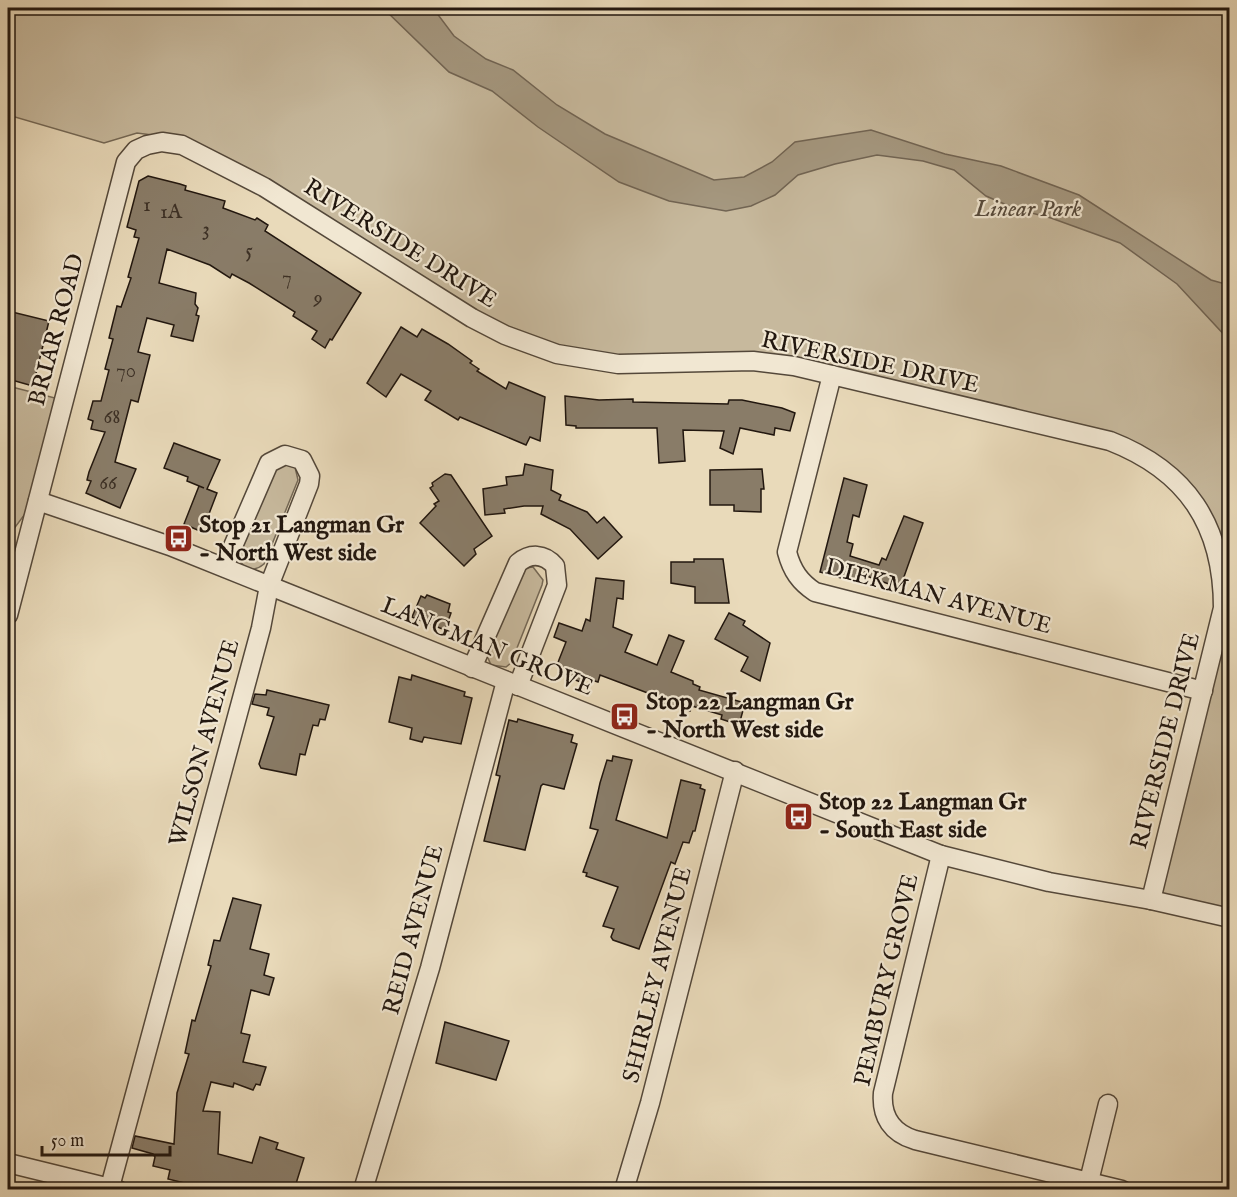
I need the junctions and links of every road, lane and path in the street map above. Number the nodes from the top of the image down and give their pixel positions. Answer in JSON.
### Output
{"nodes":[{"id":1,"x":126,"y":162,"type":"joint"},
{"id":2,"x":832,"y":375,"type":"junction"},
{"id":3,"x":38,"y":501,"type":"junction"},
{"id":4,"x":224,"y":567,"type":"junction"},
{"id":5,"x":269,"y":586,"type":"junction"},
{"id":6,"x":8,"y":611,"type":"edge"},
{"id":7,"x":472,"y":668,"type":"junction"},
{"id":8,"x":512,"y":684,"type":"junction"},
{"id":9,"x":1203,"y":691,"type":"junction"},
{"id":10,"x":735,"y":771,"type":"junction"},
{"id":11,"x":942,"y":855,"type":"junction"},
{"id":12,"x":1151,"y":900,"type":"junction"},
{"id":13,"x":1230,"y":918,"type":"edge"},
{"id":14,"x":1108,"y":1104,"type":"dead end"},
{"id":15,"x":8,"y":1163,"type":"edge"},
{"id":16,"x":1089,"y":1181,"type":"junction"},
{"id":17,"x":114,"y":1188,"type":"edge"},
{"id":18,"x":363,"y":1190,"type":"edge"},
{"id":19,"x":624,"y":1190,"type":"edge"},
{"id":20,"x":1122,"y":1190,"type":"edge"}],
"edges":[{"from":1,"to":2,"type":"street","name":"RIVERSIDE DRIVE"},
{"from":1,"to":3,"type":"street","name":"BRIAR ROAD"},
{"from":2,"to":9,"type":"street","name":"RIVERSIDE DRIVE"},
{"from":2,"to":9,"type":"street","name":"DIEKMAN AVENUE"},
{"from":3,"to":4,"type":"street","name":"LANGMAN GROVE"},
{"from":3,"to":6,"type":"street","name":"BRIAR ROAD"},
{"from":4,"to":5,"type":"street","name":"LANGMAN GROVE"},
{"from":4,"to":5,"type":"street","name":"WILSON AVENUE"},
{"from":5,"to":7,"type":"street","name":"LANGMAN GROVE"},
{"from":5,"to":17,"type":"street","name":"WILSON AVENUE"},
{"from":7,"to":8,"type":"street","name":"LANGMAN GROVE"},
{"from":7,"to":8,"type":"street","name":"REID AVENUE"},
{"from":8,"to":10,"type":"street","name":"LANGMAN GROVE"},
{"from":8,"to":18,"type":"street","name":"REID AVENUE"},
{"from":9,"to":12,"type":"street","name":"RIVERSIDE DRIVE"},
{"from":10,"to":11,"type":"street","name":"LANGMAN GROVE"},
{"from":10,"to":19,"type":"street","name":"SHIRLEY AVENUE"},
{"from":11,"to":12,"type":"street","name":"LANGMAN GROVE"},
{"from":11,"to":16,"type":"street","name":"PEMBURY GROVE"},
{"from":12,"to":13,"type":"street","name":"LANGMAN GROVE"},
{"from":14,"to":16,"type":"street"},
{"from":15,"to":17,"type":"street"},
{"from":16,"to":20,"type":"street","name":"PEMBURY GROVE"}]}
